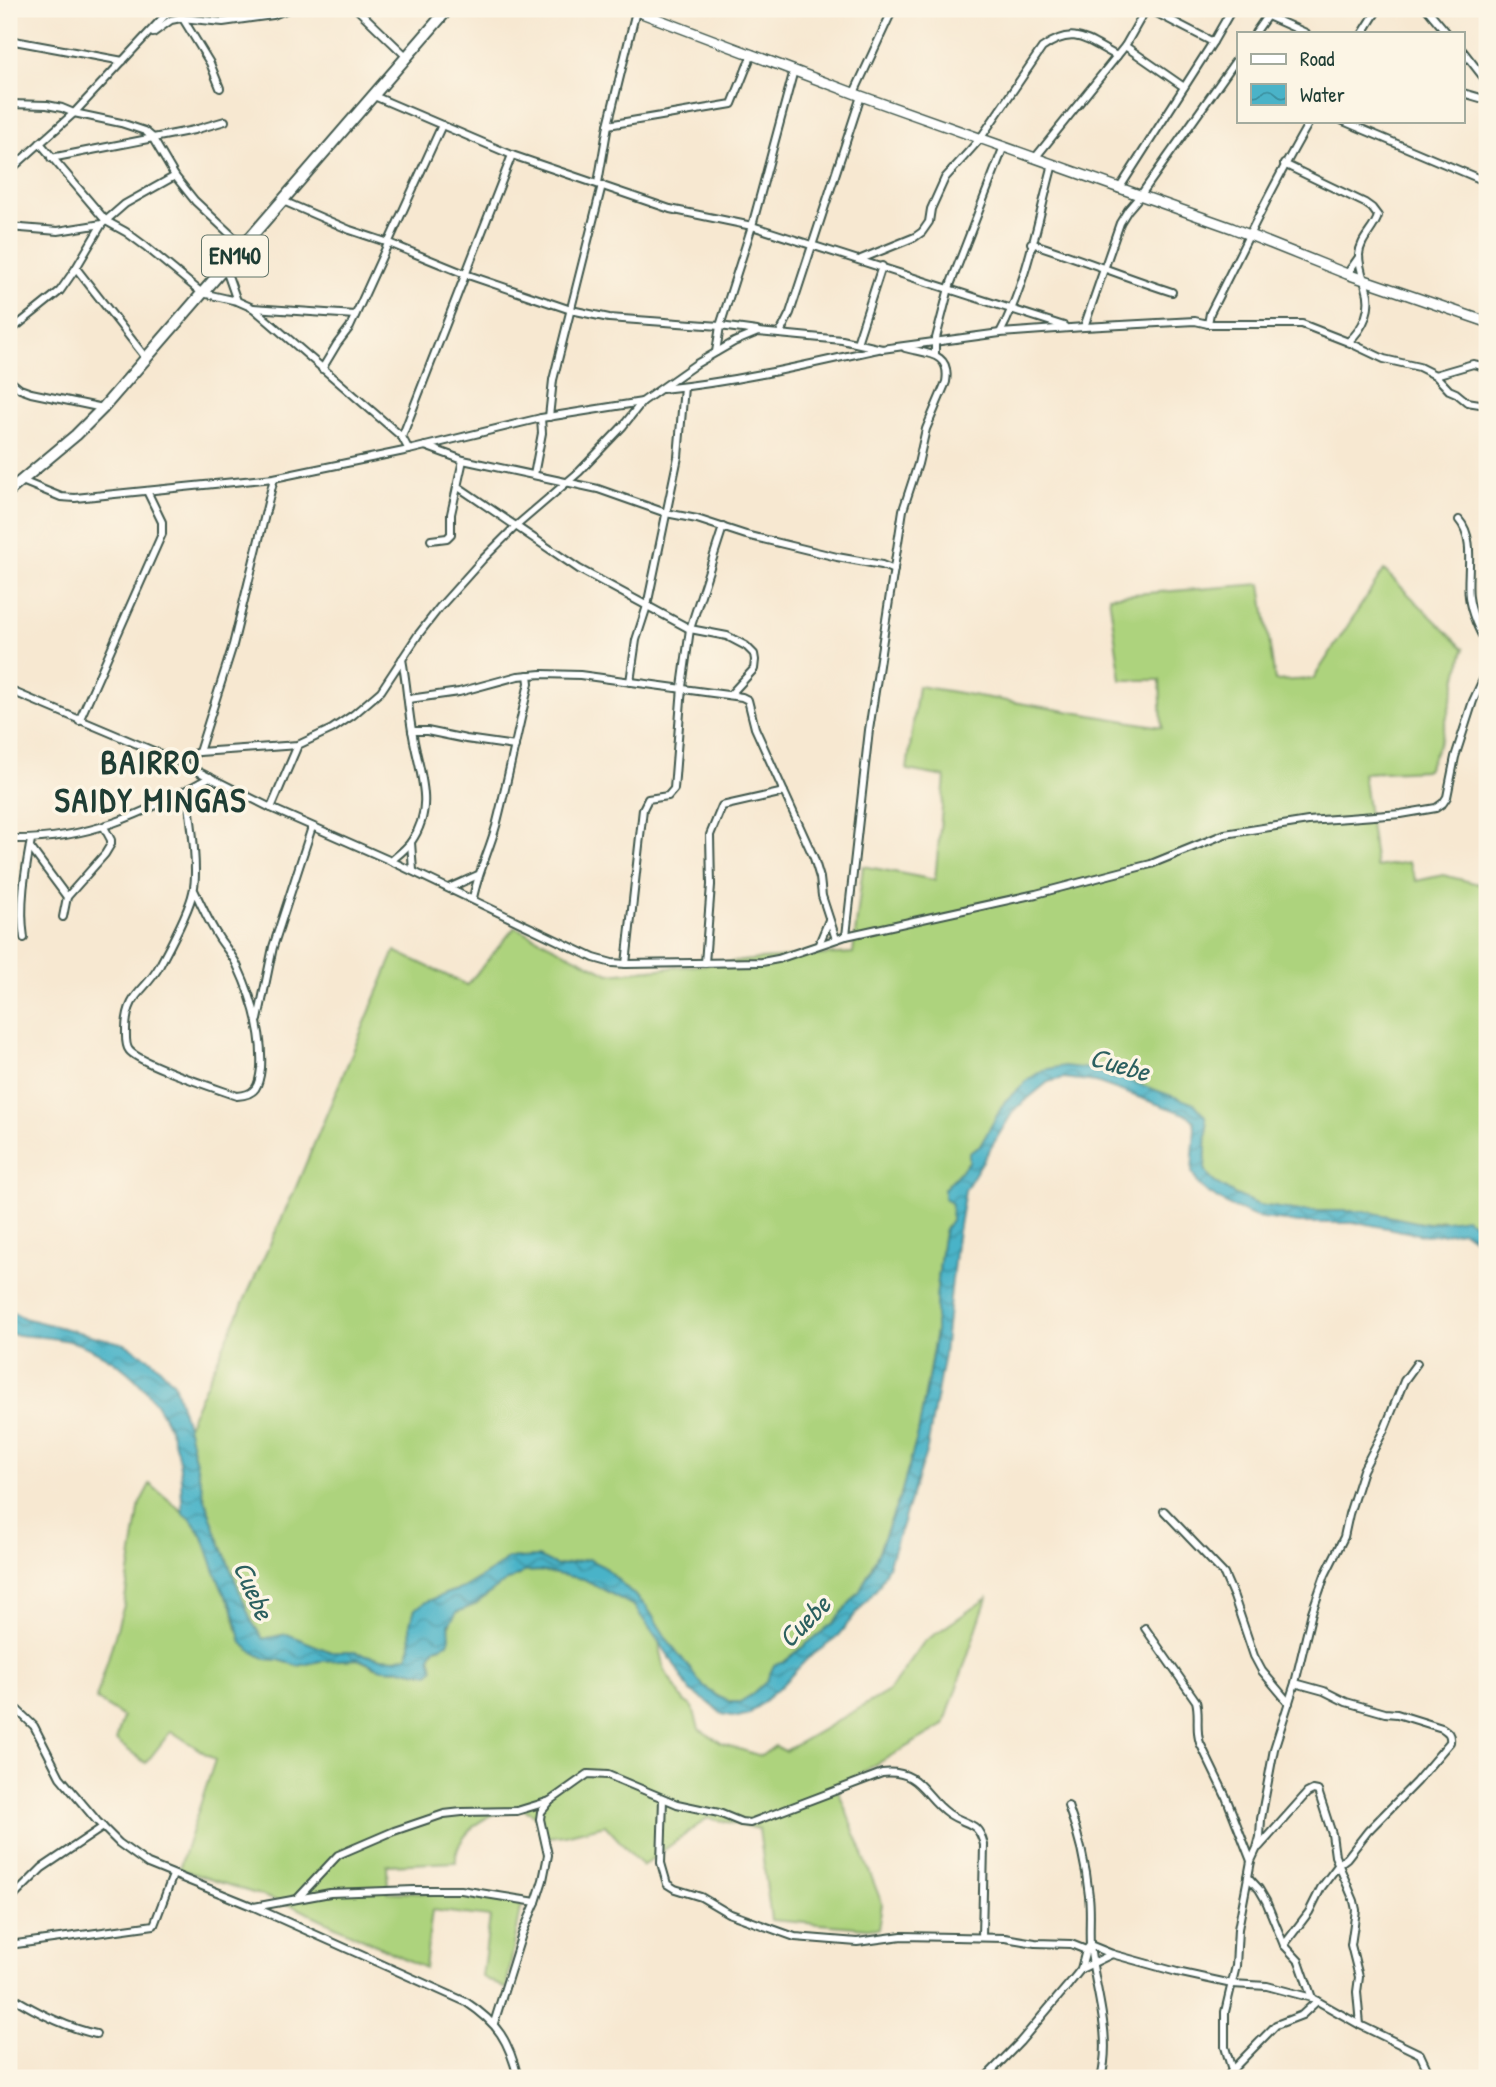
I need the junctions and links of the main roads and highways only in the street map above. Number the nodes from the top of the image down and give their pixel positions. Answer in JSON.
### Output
{"nodes":[{"id":1,"x":448,"y":9,"type":"edge"},
{"id":2,"x":9,"y":491,"type":"edge"}],
"edges":[{"from":1,"to":2,"type":"main road","number":"EN140"}]}
